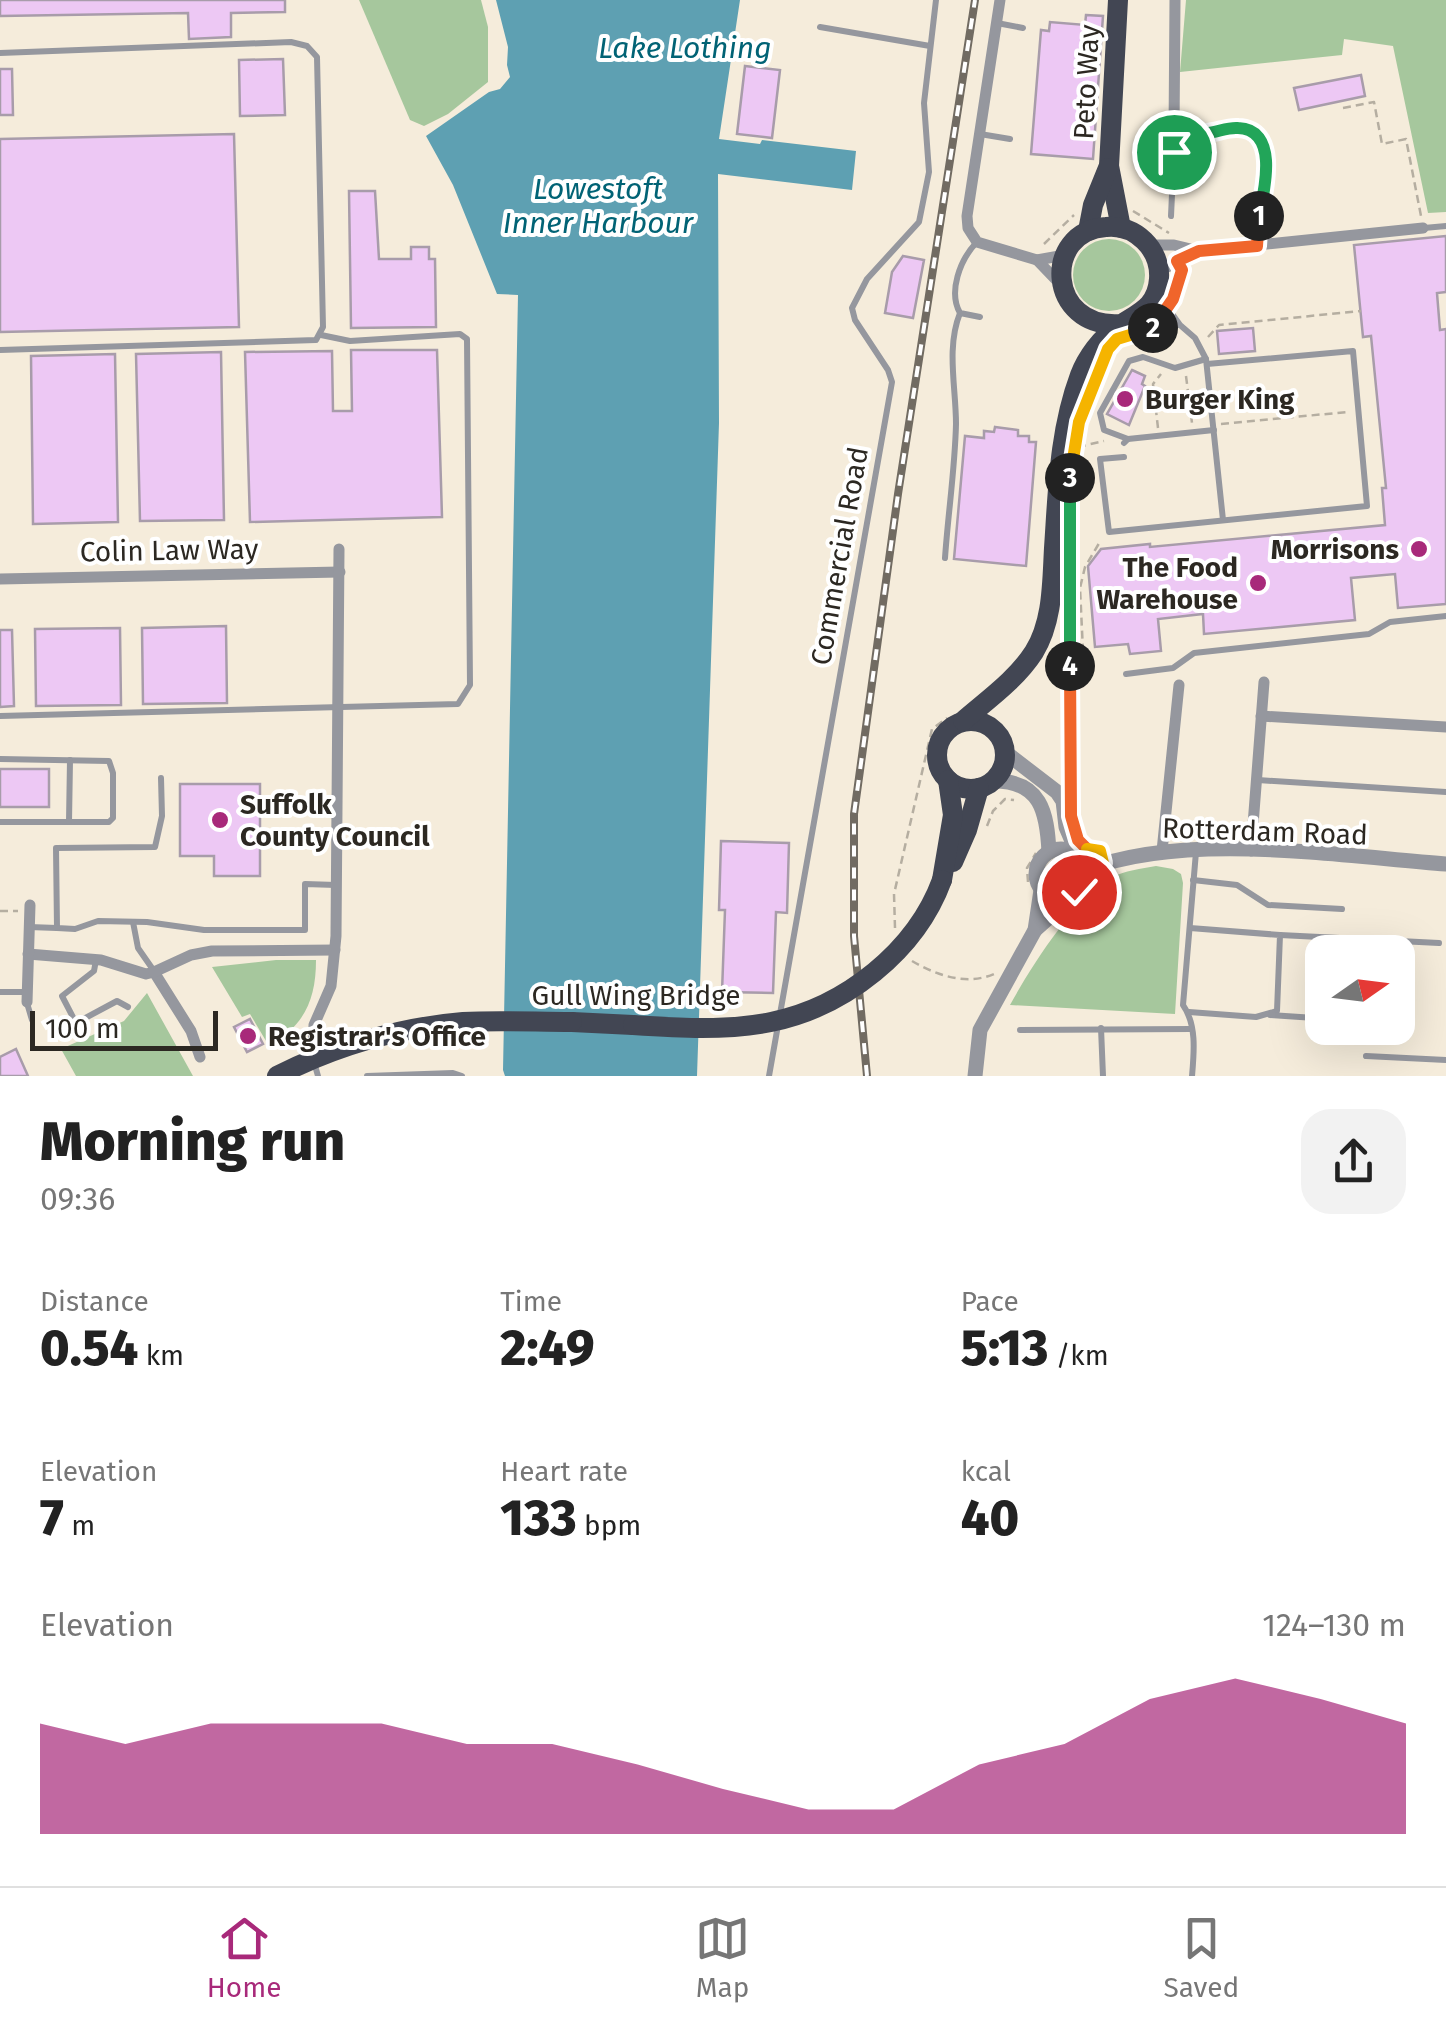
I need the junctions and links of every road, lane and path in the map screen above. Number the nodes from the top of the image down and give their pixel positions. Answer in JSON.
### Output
{"nodes":[{"id":1,"x":936,"y":0,"type":"edge"},
{"id":2,"x":1000,"y":0,"type":"edge"},
{"id":3,"x":1118,"y":0,"type":"edge"},
{"id":4,"x":1174,"y":0,"type":"edge"},
{"id":5,"x":996,"y":23,"type":"junction"},
{"id":6,"x":820,"y":28,"type":"dead end"},
{"id":7,"x":1023,"y":28,"type":"dead end"},
{"id":8,"x":930,"y":46,"type":"junction"},
{"id":9,"x":0,"y":53,"type":"edge"},
{"id":10,"x":1343,"y":108,"type":"dead end"},
{"id":11,"x":1174,"y":133,"type":"junction"},
{"id":12,"x":978,"y":134,"type":"junction"},
{"id":13,"x":1010,"y":139,"type":"dead end"},
{"id":14,"x":1136,"y":148,"type":"dead end"},
{"id":15,"x":1174,"y":151,"type":"junction"},
{"id":16,"x":1109,"y":166,"type":"junction"},
{"id":17,"x":1093,"y":205,"type":"junction"},
{"id":18,"x":1126,"y":205,"type":"dead end"},
{"id":19,"x":1171,"y":216,"type":"dead end"},
{"id":20,"x":1422,"y":223,"type":"junction"},
{"id":21,"x":1446,"y":226,"type":"edge"},
{"id":22,"x":1121,"y":228,"type":"junction"},
{"id":23,"x":1088,"y":231,"type":"junction"},
{"id":24,"x":977,"y":242,"type":"junction"},
{"id":25,"x":1148,"y":244,"type":"junction"},
{"id":26,"x":1174,"y":246,"type":"junction"},
{"id":27,"x":1257,"y":246,"type":"junction"},
{"id":28,"x":1199,"y":251,"type":"junction"},
{"id":29,"x":1065,"y":255,"type":"junction"},
{"id":30,"x":1037,"y":260,"type":"junction"},
{"id":31,"x":1165,"y":283,"type":"junction"},
{"id":32,"x":1061,"y":286,"type":"junction"},
{"id":33,"x":1360,"y":311,"type":"dead end"},
{"id":34,"x":960,"y":314,"type":"junction"},
{"id":35,"x":1080,"y":316,"type":"junction"},
{"id":36,"x":980,"y":317,"type":"dead end"},
{"id":37,"x":1150,"y":318,"type":"junction"},
{"id":38,"x":1180,"y":326,"type":"junction"},
{"id":39,"x":1126,"y":330,"type":"junction"},
{"id":40,"x":320,"y":335,"type":"junction"},
{"id":41,"x":1200,"y":346,"type":"junction"},
{"id":42,"x":0,"y":350,"type":"edge"},
{"id":43,"x":1206,"y":362,"type":"junction"},
{"id":44,"x":1168,"y":365,"type":"junction"},
{"id":45,"x":1180,"y":365,"type":"junction"},
{"id":46,"x":1082,"y":370,"type":"junction"},
{"id":47,"x":1212,"y":410,"type":"junction"},
{"id":48,"x":1358,"y":411,"type":"junction"},
{"id":49,"x":1158,"y":430,"type":"dead end"},
{"id":50,"x":1214,"y":430,"type":"junction"},
{"id":51,"x":1077,"y":436,"type":"dead end"},
{"id":52,"x":1118,"y":436,"type":"junction"},
{"id":53,"x":1124,"y":457,"type":"dead end"},
{"id":54,"x":1223,"y":520,"type":"junction"},
{"id":55,"x":1097,"y":547,"type":"dead end"},
{"id":56,"x":339,"y":549,"type":"dead end"},
{"id":57,"x":945,"y":558,"type":"dead end"},
{"id":58,"x":340,"y":572,"type":"junction"},
{"id":59,"x":0,"y":578,"type":"edge"},
{"id":60,"x":1068,"y":584,"type":"dead end"},
{"id":61,"x":1446,"y":616,"type":"edge"},
{"id":62,"x":1070,"y":655,"type":"junction"},
{"id":63,"x":1126,"y":674,"type":"dead end"},
{"id":64,"x":1010,"y":680,"type":"junction"},
{"id":65,"x":1264,"y":682,"type":"dead end"},
{"id":66,"x":1179,"y":685,"type":"dead end"},
{"id":67,"x":340,"y":707,"type":"junction"},
{"id":68,"x":0,"y":716,"type":"edge"},
{"id":69,"x":1261,"y":716,"type":"junction"},
{"id":70,"x":963,"y":721,"type":"junction"},
{"id":71,"x":1446,"y":726,"type":"edge"},
{"id":72,"x":1002,"y":743,"type":"junction"},
{"id":73,"x":0,"y":760,"type":"edge"},
{"id":74,"x":70,"y":760,"type":"junction"},
{"id":75,"x":161,"y":778,"type":"dead end"},
{"id":76,"x":948,"y":780,"type":"junction"},
{"id":77,"x":1256,"y":780,"type":"junction"},
{"id":78,"x":986,"y":785,"type":"junction"},
{"id":79,"x":1069,"y":792,"type":"dead end"},
{"id":80,"x":1446,"y":792,"type":"edge"},
{"id":81,"x":0,"y":822,"type":"edge"},
{"id":82,"x":70,"y":822,"type":"junction"},
{"id":83,"x":1162,"y":850,"type":"junction"},
{"id":84,"x":1196,"y":850,"type":"junction"},
{"id":85,"x":1251,"y":851,"type":"junction"},
{"id":86,"x":1048,"y":852,"type":"junction"},
{"id":87,"x":1078,"y":855,"type":"junction"},
{"id":88,"x":1103,"y":863,"type":"junction"},
{"id":89,"x":1446,"y":864,"type":"edge"},
{"id":90,"x":1086,"y":870,"type":"junction"},
{"id":91,"x":942,"y":880,"type":"junction"},
{"id":92,"x":1193,"y":880,"type":"junction"},
{"id":93,"x":336,"y":885,"type":"junction"},
{"id":94,"x":1042,"y":890,"type":"junction"},
{"id":95,"x":1077,"y":898,"type":"junction"},
{"id":96,"x":30,"y":908,"type":"joint"},
{"id":97,"x":1342,"y":910,"type":"dead end"},
{"id":98,"x":0,"y":911,"type":"edge"},
{"id":99,"x":133,"y":922,"type":"junction"},
{"id":100,"x":30,"y":927,"type":"junction"},
{"id":101,"x":57,"y":928,"type":"junction"},
{"id":102,"x":1190,"y":928,"type":"junction"},
{"id":103,"x":1035,"y":930,"type":"junction"},
{"id":104,"x":1280,"y":935,"type":"junction"},
{"id":105,"x":1439,"y":942,"type":"dead end"},
{"id":106,"x":335,"y":950,"type":"junction"},
{"id":107,"x":28,"y":954,"type":"junction"},
{"id":108,"x":97,"y":959,"type":"junction"},
{"id":109,"x":154,"y":972,"type":"junction"},
{"id":110,"x":0,"y":992,"type":"edge"},
{"id":111,"x":27,"y":997,"type":"junction"},
{"id":112,"x":128,"y":1007,"type":"dead end"},
{"id":113,"x":1188,"y":1012,"type":"junction"},
{"id":114,"x":1269,"y":1015,"type":"junction"},
{"id":115,"x":1305,"y":1017,"type":"edge"},
{"id":116,"x":32,"y":1020,"type":"dead end"},
{"id":117,"x":1101,"y":1028,"type":"junction"},
{"id":118,"x":1020,"y":1030,"type":"dead end"},
{"id":119,"x":1191,"y":1030,"type":"junction"},
{"id":120,"x":312,"y":1056,"type":"joint"},
{"id":121,"x":1366,"y":1056,"type":"dead end"},
{"id":122,"x":200,"y":1058,"type":"dead end"},
{"id":123,"x":1446,"y":1060,"type":"edge"},
{"id":124,"x":277,"y":1076,"type":"edge"},
{"id":125,"x":318,"y":1076,"type":"edge"},
{"id":126,"x":367,"y":1076,"type":"edge"},
{"id":127,"x":462,"y":1076,"type":"edge"},
{"id":128,"x":769,"y":1076,"type":"edge"},
{"id":129,"x":975,"y":1076,"type":"edge"},
{"id":130,"x":1103,"y":1076,"type":"edge"},
{"id":131,"x":1192,"y":1076,"type":"edge"}],
"edges":[{"from":1,"to":8,"type":"lane"},
{"from":2,"to":5,"type":"street"},
{"from":3,"to":16,"type":"highway","name":"Peto Way"},
{"from":4,"to":11,"type":"street"},
{"from":5,"to":7,"type":"lane"},
{"from":5,"to":12,"type":"street"},
{"from":6,"to":8,"type":"lane"},
{"from":8,"to":128,"type":"lane","name":"Commercial Road"},
{"from":9,"to":40,"type":"lane"},
{"from":10,"to":20,"type":"path"},
{"from":11,"to":15,"type":"street"},
{"from":11,"to":27,"type":"street"},
{"from":12,"to":13,"type":"lane"},
{"from":12,"to":24,"type":"street"},
{"from":14,"to":15,"type":"lane"},
{"from":15,"to":19,"type":"lane"},
{"from":16,"to":17,"type":"highway","name":"Peto Way"},
{"from":16,"to":22,"type":"highway","name":"Peto Way"},
{"from":17,"to":23,"type":"highway","name":"Peto Way"},
{"from":17,"to":30,"type":"path"},
{"from":18,"to":26,"type":"path"},
{"from":20,"to":21,"type":"lane"},
{"from":20,"to":27,"type":"street"},
{"from":22,"to":23,"type":"highway"},
{"from":22,"to":25,"type":"highway"},
{"from":23,"to":29,"type":"highway"},
{"from":24,"to":30,"type":"street"},
{"from":24,"to":34,"type":"lane"},
{"from":25,"to":26,"type":"street"},
{"from":25,"to":31,"type":"highway"},
{"from":26,"to":28,"type":"street"},
{"from":27,"to":28,"type":"street"},
{"from":28,"to":31,"type":"street"},
{"from":29,"to":30,"type":"street"},
{"from":29,"to":32,"type":"highway"},
{"from":30,"to":32,"type":"street"},
{"from":31,"to":37,"type":"highway"},
{"from":31,"to":38,"type":"lane"},
{"from":32,"to":35,"type":"highway"},
{"from":33,"to":41,"type":"path"},
{"from":34,"to":36,"type":"lane"},
{"from":34,"to":57,"type":"lane"},
{"from":35,"to":39,"type":"highway"},
{"from":35,"to":46,"type":"highway"},
{"from":37,"to":38,"type":"lane"},
{"from":37,"to":39,"type":"highway"},
{"from":37,"to":39,"type":"path"},
{"from":38,"to":41,"type":"lane"},
{"from":39,"to":46,"type":"highway"},
{"from":40,"to":42,"type":"lane"},
{"from":40,"to":67,"type":"lane"},
{"from":41,"to":43,"type":"lane"},
{"from":43,"to":45,"type":"lane"},
{"from":43,"to":47,"type":"lane"},
{"from":43,"to":48,"type":"lane"},
{"from":44,"to":45,"type":"lane"},
{"from":44,"to":49,"type":"path"},
{"from":44,"to":52,"type":"lane"},
{"from":45,"to":47,"type":"path"},
{"from":46,"to":64,"type":"highway"},
{"from":47,"to":48,"type":"path"},
{"from":47,"to":50,"type":"lane"},
{"from":48,"to":54,"type":"lane"},
{"from":50,"to":52,"type":"lane"},
{"from":50,"to":54,"type":"lane"},
{"from":51,"to":52,"type":"path"},
{"from":53,"to":54,"type":"lane"},
{"from":55,"to":62,"type":"path"},
{"from":56,"to":58,"type":"street"},
{"from":58,"to":59,"type":"street","name":"Colin Law Way"},
{"from":58,"to":67,"type":"street"},
{"from":60,"to":62,"type":"path"},
{"from":61,"to":63,"type":"lane"},
{"from":62,"to":79,"type":"path"},
{"from":64,"to":70,"type":"highway"},
{"from":64,"to":72,"type":"highway"},
{"from":65,"to":69,"type":"street"},
{"from":66,"to":83,"type":"street"},
{"from":67,"to":68,"type":"lane"},
{"from":67,"to":93,"type":"street"},
{"from":69,"to":71,"type":"street"},
{"from":69,"to":77,"type":"street"},
{"from":70,"to":72,"type":"highway"},
{"from":70,"to":76,"type":"highway"},
{"from":72,"to":78,"type":"highway"},
{"from":72,"to":87,"type":"street"},
{"from":73,"to":74,"type":"lane"},
{"from":74,"to":82,"type":"lane"},
{"from":74,"to":82,"type":"lane"},
{"from":75,"to":101,"type":"lane"},
{"from":76,"to":78,"type":"highway"},
{"from":76,"to":91,"type":"highway"},
{"from":77,"to":80,"type":"lane"},
{"from":77,"to":85,"type":"street"},
{"from":78,"to":86,"type":"street"},
{"from":78,"to":91,"type":"highway","name":"Gull Wing Bridge"},
{"from":81,"to":82,"type":"lane"},
{"from":83,"to":84,"type":"street","name":"Rotterdam Road"},
{"from":83,"to":88,"type":"street","name":"Rotterdam Road"},
{"from":84,"to":85,"type":"street","name":"Rotterdam Road"},
{"from":84,"to":92,"type":"lane"},
{"from":85,"to":89,"type":"street","name":"Rotterdam Road"},
{"from":86,"to":87,"type":"street"},
{"from":86,"to":94,"type":"street"},
{"from":87,"to":90,"type":"street"},
{"from":88,"to":90,"type":"street","name":"Rotterdam Road"},
{"from":88,"to":95,"type":"path"},
{"from":90,"to":95,"type":"street"},
{"from":91,"to":124,"type":"highway","name":"Gull Wing Bridge","bridge":true},
{"from":92,"to":97,"type":"lane"},
{"from":92,"to":102,"type":"lane"},
{"from":93,"to":99,"type":"lane"},
{"from":93,"to":106,"type":"street"},
{"from":94,"to":95,"type":"street"},
{"from":94,"to":103,"type":"street"},
{"from":95,"to":103,"type":"street"},
{"from":96,"to":98,"type":"path"},
{"from":96,"to":100,"type":"street"},
{"from":99,"to":101,"type":"lane"},
{"from":99,"to":109,"type":"lane"},
{"from":100,"to":101,"type":"lane"},
{"from":100,"to":107,"type":"street"},
{"from":102,"to":104,"type":"lane"},
{"from":102,"to":113,"type":"lane"},
{"from":103,"to":129,"type":"street"},
{"from":104,"to":105,"type":"lane"},
{"from":104,"to":114,"type":"lane"},
{"from":106,"to":109,"type":"street"},
{"from":106,"to":120,"type":"street"},
{"from":107,"to":108,"type":"street"},
{"from":107,"to":111,"type":"street"},
{"from":108,"to":109,"type":"street"},
{"from":108,"to":112,"type":"lane"},
{"from":109,"to":122,"type":"street"},
{"from":110,"to":111,"type":"lane"},
{"from":111,"to":116,"type":"lane"},
{"from":113,"to":114,"type":"lane"},
{"from":113,"to":119,"type":"lane"},
{"from":114,"to":115,"type":"lane"},
{"from":117,"to":118,"type":"lane"},
{"from":117,"to":119,"type":"lane"},
{"from":117,"to":130,"type":"lane"},
{"from":119,"to":131,"type":"lane"},
{"from":120,"to":125,"type":"lane"},
{"from":121,"to":123,"type":"lane"},
{"from":126,"to":127,"type":"lane"}]}
